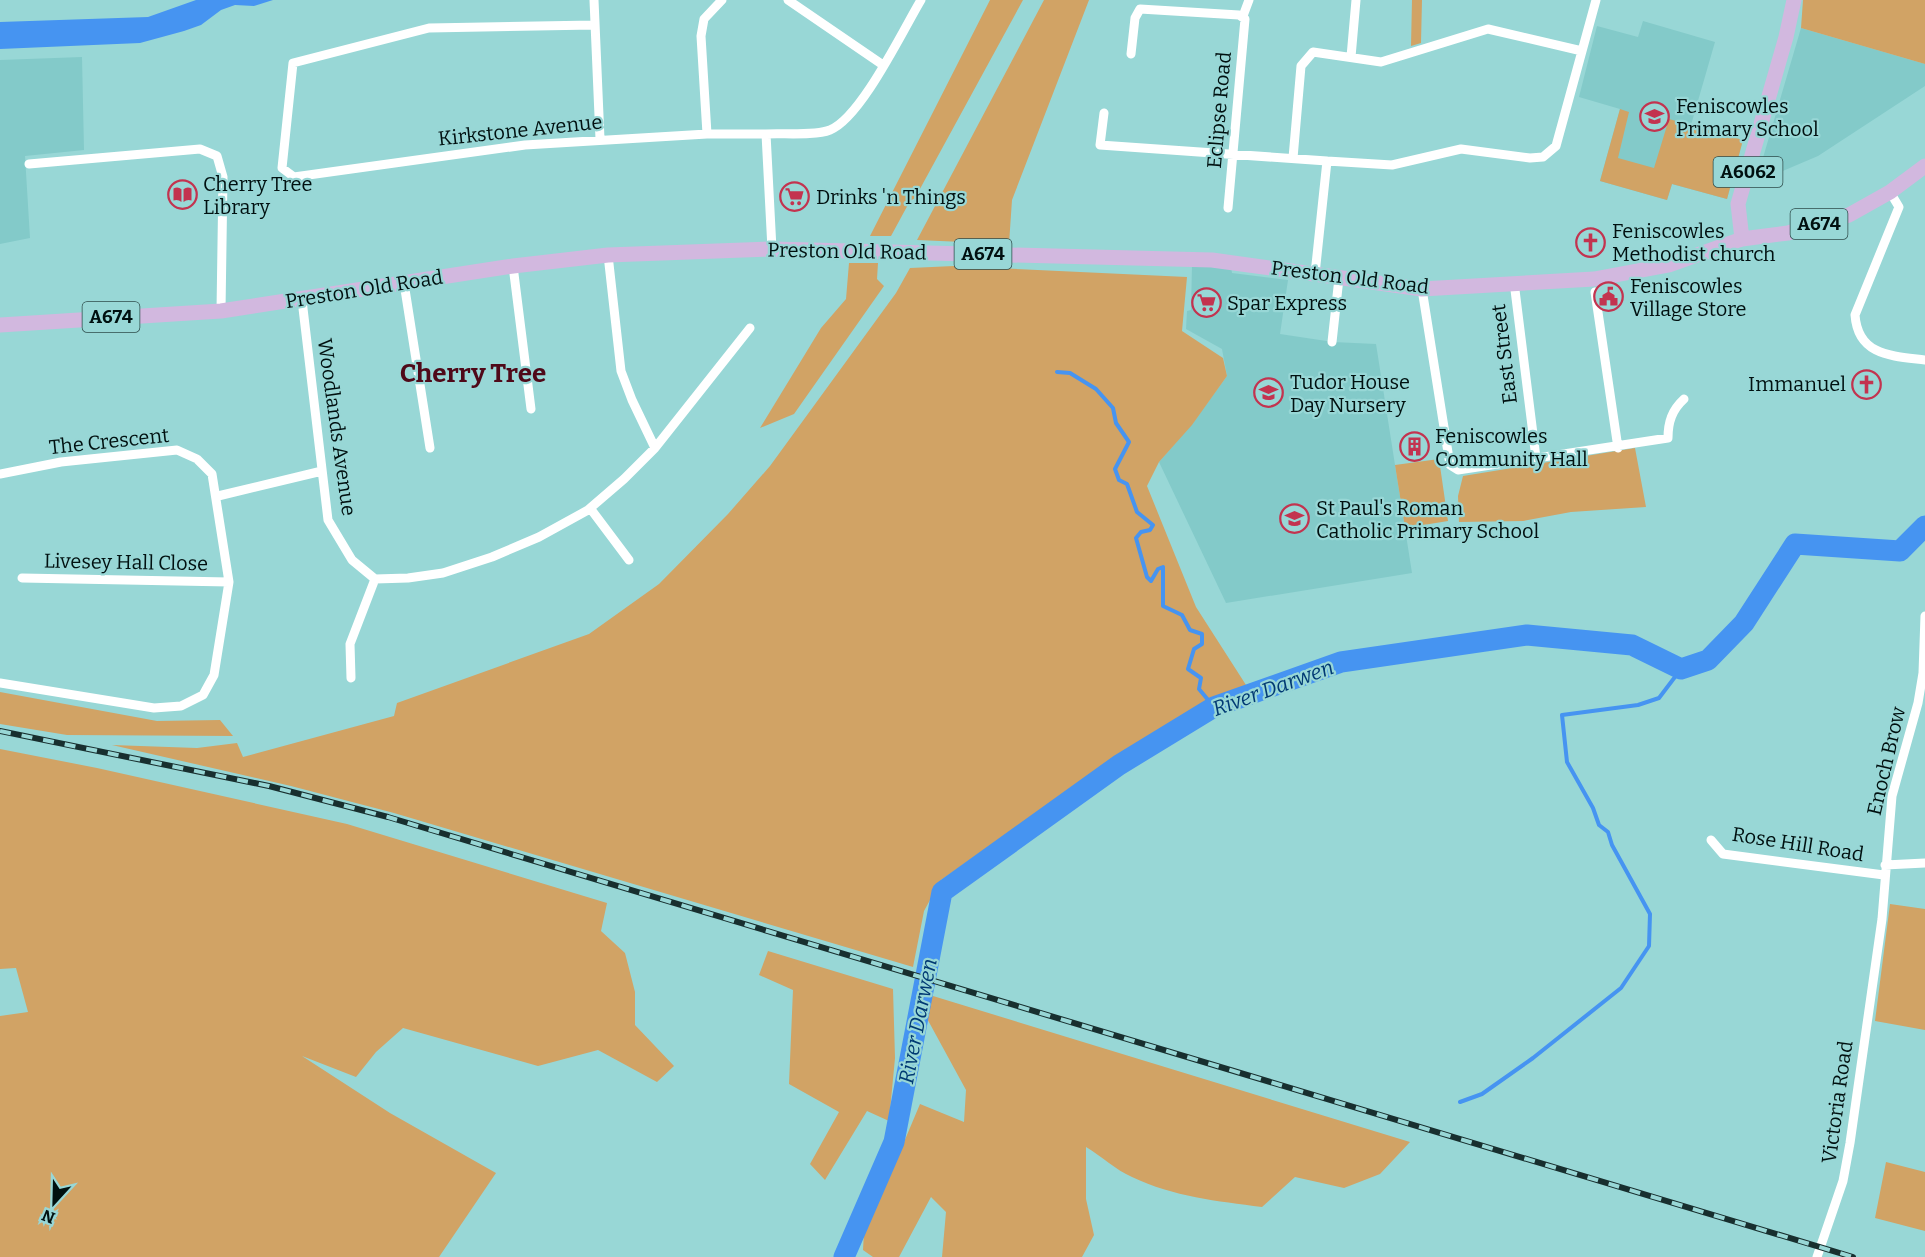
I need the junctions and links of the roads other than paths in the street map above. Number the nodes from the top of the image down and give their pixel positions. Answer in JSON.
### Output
{"nodes":[{"id":1,"x":594,"y":0,"type":"edge"},
{"id":2,"x":722,"y":0,"type":"edge"},
{"id":3,"x":788,"y":0,"type":"edge"},
{"id":4,"x":921,"y":0,"type":"edge"},
{"id":5,"x":1249,"y":0,"type":"edge"},
{"id":6,"x":1356,"y":0,"type":"edge"},
{"id":7,"x":1596,"y":0,"type":"edge"},
{"id":8,"x":1794,"y":0,"type":"edge"},
{"id":9,"x":1243,"y":16,"type":"junction"},
{"id":10,"x":594,"y":25,"type":"junction"},
{"id":11,"x":1582,"y":51,"type":"junction"},
{"id":12,"x":1131,"y":54,"type":"dead end"},
{"id":13,"x":1351,"y":57,"type":"junction"},
{"id":14,"x":883,"y":65,"type":"junction"},
{"id":15,"x":1104,"y":113,"type":"dead end"},
{"id":16,"x":707,"y":134,"type":"junction"},
{"id":17,"x":766,"y":134,"type":"junction"},
{"id":18,"x":600,"y":139,"type":"junction"},
{"id":19,"x":1233,"y":156,"type":"junction"},
{"id":20,"x":1293,"y":158,"type":"junction"},
{"id":21,"x":1327,"y":161,"type":"junction"},
{"id":22,"x":29,"y":164,"type":"dead end"},
{"id":23,"x":1925,"y":166,"type":"edge"},
{"id":24,"x":1890,"y":192,"type":"junction"},
{"id":25,"x":1228,"y":208,"type":"dead end"},
{"id":26,"x":1742,"y":239,"type":"junction"},
{"id":27,"x":772,"y":249,"type":"junction"},
{"id":28,"x":608,"y":255,"type":"junction"},
{"id":29,"x":513,"y":266,"type":"junction"},
{"id":30,"x":1315,"y":274,"type":"junction"},
{"id":31,"x":1339,"y":278,"type":"junction"},
{"id":32,"x":1514,"y":282,"type":"junction"},
{"id":33,"x":404,"y":283,"type":"junction"},
{"id":34,"x":1422,"y":289,"type":"junction"},
{"id":35,"x":1595,"y":292,"type":"dead end"},
{"id":36,"x":302,"y":300,"type":"junction"},
{"id":37,"x":221,"y":310,"type":"junction"},
{"id":38,"x":0,"y":325,"type":"edge"},
{"id":39,"x":750,"y":328,"type":"dead end"},
{"id":40,"x":1332,"y":342,"type":"dead end"},
{"id":41,"x":1925,"y":360,"type":"edge"},
{"id":42,"x":1684,"y":399,"type":"dead end"},
{"id":43,"x":531,"y":409,"type":"dead end"},
{"id":44,"x":430,"y":448,"type":"dead end"},
{"id":45,"x":656,"y":448,"type":"junction"},
{"id":46,"x":1618,"y":448,"type":"junction"},
{"id":47,"x":1536,"y":458,"type":"junction"},
{"id":48,"x":322,"y":471,"type":"junction"},
{"id":49,"x":0,"y":474,"type":"edge"},
{"id":50,"x":218,"y":496,"type":"junction"},
{"id":51,"x":590,"y":508,"type":"junction"},
{"id":52,"x":629,"y":560,"type":"dead end"},
{"id":53,"x":22,"y":579,"type":"dead end"},
{"id":54,"x":375,"y":579,"type":"junction"},
{"id":55,"x":230,"y":582,"type":"junction"},
{"id":56,"x":1925,"y":616,"type":"edge"},
{"id":57,"x":351,"y":678,"type":"dead end"},
{"id":58,"x":0,"y":683,"type":"edge"},
{"id":59,"x":1711,"y":840,"type":"dead end"},
{"id":60,"x":1925,"y":863,"type":"edge"},
{"id":61,"x":1885,"y":864,"type":"junction"},
{"id":62,"x":1884,"y":875,"type":"junction"},
{"id":63,"x":1877,"y":949,"type":"joint"},
{"id":64,"x":1817,"y":1257,"type":"edge"}],
"edges":[{"from":1,"to":10,"type":"street"},
{"from":2,"to":16,"type":"street"},
{"from":3,"to":14,"type":"street"},
{"from":4,"to":14,"type":"street","name":"Kirkstone Avenue"},
{"from":5,"to":9,"type":"street","name":"Eclipse Road"},
{"from":6,"to":13,"type":"street"},
{"from":7,"to":11,"type":"street"},
{"from":8,"to":26,"type":"main road","number":"A6062"},
{"from":9,"to":12,"type":"street"},
{"from":9,"to":19,"type":"street","name":"Eclipse Road"},
{"from":10,"to":18,"type":"street"},
{"from":10,"to":18,"type":"street","name":"Kirkstone Avenue"},
{"from":11,"to":13,"type":"street"},
{"from":11,"to":21,"type":"street"},
{"from":13,"to":20,"type":"street"},
{"from":14,"to":17,"type":"street","name":"Kirkstone Avenue"},
{"from":15,"to":19,"type":"street"},
{"from":16,"to":17,"type":"street","name":"Kirkstone Avenue"},
{"from":16,"to":18,"type":"street","name":"Kirkstone Avenue"},
{"from":17,"to":27,"type":"street"},
{"from":19,"to":20,"type":"street"},
{"from":19,"to":25,"type":"street","name":"Eclipse Road"},
{"from":20,"to":21,"type":"street"},
{"from":21,"to":30,"type":"street"},
{"from":22,"to":37,"type":"street"},
{"from":23,"to":24,"type":"main road","name":"Preston Old Road","number":"A674"},
{"from":24,"to":26,"type":"main road","name":"Preston Old Road","number":"A674"},
{"from":24,"to":41,"type":"street"},
{"from":26,"to":32,"type":"main road","name":"Preston Old Road","number":"A674"},
{"from":27,"to":28,"type":"main road","name":"Preston Old Road","number":"A674"},
{"from":27,"to":30,"type":"main road","name":"Preston Old Road","number":"A674"},
{"from":28,"to":29,"type":"main road","name":"Preston Old Road","number":"A674"},
{"from":28,"to":45,"type":"street"},
{"from":29,"to":33,"type":"main road","name":"Preston Old Road","number":"A674"},
{"from":29,"to":43,"type":"street"},
{"from":30,"to":31,"type":"main road","name":"Preston Old Road","number":"A674"},
{"from":31,"to":34,"type":"main road","name":"Preston Old Road","number":"A674"},
{"from":31,"to":40,"type":"street"},
{"from":32,"to":34,"type":"main road","name":"Preston Old Road","number":"A674"},
{"from":32,"to":47,"type":"street","name":"East Street"},
{"from":33,"to":36,"type":"main road","name":"Preston Old Road","number":"A674"},
{"from":33,"to":44,"type":"street"},
{"from":34,"to":47,"type":"street"},
{"from":35,"to":46,"type":"street"},
{"from":36,"to":37,"type":"main road","name":"Preston Old Road","number":"A674"},
{"from":36,"to":48,"type":"street","name":"Woodlands Avenue"},
{"from":37,"to":38,"type":"main road","name":"Preston Old Road","number":"A674"},
{"from":39,"to":45,"type":"street"},
{"from":42,"to":46,"type":"street"},
{"from":45,"to":51,"type":"street"},
{"from":46,"to":47,"type":"street"},
{"from":48,"to":50,"type":"street"},
{"from":48,"to":54,"type":"street","name":"Woodlands Avenue"},
{"from":49,"to":50,"type":"street","name":"The Crescent"},
{"from":50,"to":55,"type":"street","name":"The Crescent"},
{"from":51,"to":52,"type":"street"},
{"from":51,"to":54,"type":"street"},
{"from":53,"to":55,"type":"street","name":"Livesey Hall Close"},
{"from":54,"to":57,"type":"street"},
{"from":55,"to":58,"type":"street","name":"The Crescent"},
{"from":56,"to":61,"type":"street","name":"Enoch Brow"},
{"from":59,"to":62,"type":"street","name":"Rose Hill Road"},
{"from":60,"to":61,"type":"street"},
{"from":61,"to":62,"type":"street","name":"Enoch Brow"},
{"from":62,"to":63,"type":"street","name":"Enoch Brow"},
{"from":63,"to":64,"type":"street","name":"Victoria Road"}]}
